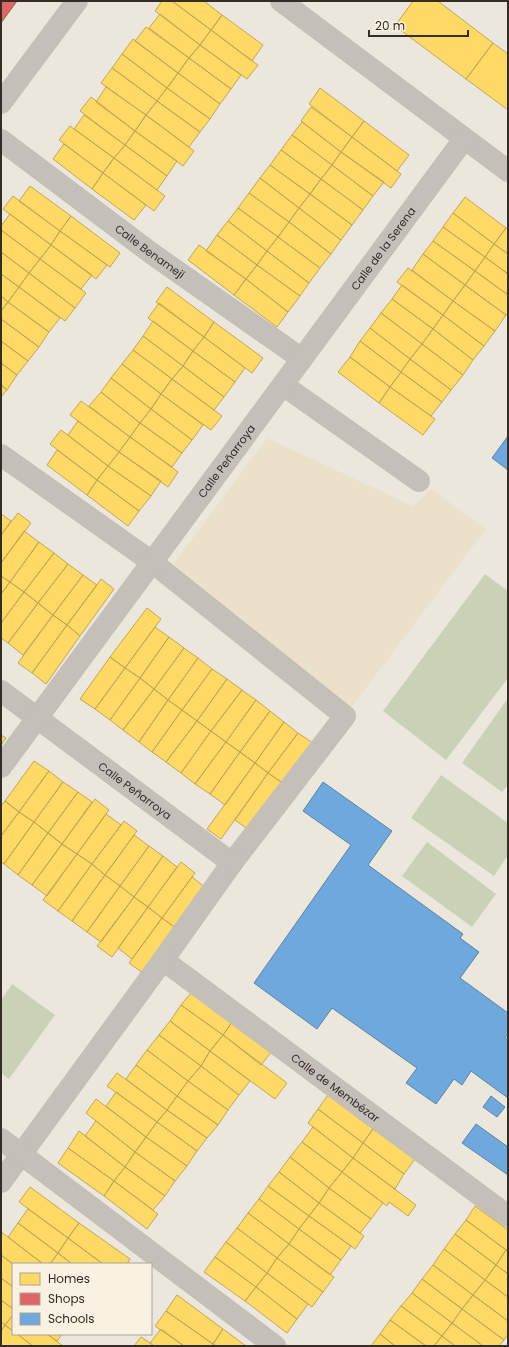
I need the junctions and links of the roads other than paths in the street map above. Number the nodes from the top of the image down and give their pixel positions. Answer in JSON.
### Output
{"nodes":[{"id":1,"x":77,"y":1,"type":"edge"},
{"id":2,"x":281,"y":1,"type":"edge"},
{"id":3,"x":1,"y":103,"type":"edge"},
{"id":4,"x":464,"y":139,"type":"junction"},
{"id":5,"x":1,"y":140,"type":"edge"},
{"id":6,"x":508,"y":171,"type":"edge"},
{"id":7,"x":302,"y":359,"type":"junction"},
{"id":8,"x":282,"y":385,"type":"junction"},
{"id":9,"x":1,"y":455,"type":"edge"},
{"id":10,"x":419,"y":481,"type":"dead end"},
{"id":11,"x":152,"y":562,"type":"junction"},
{"id":12,"x":1,"y":691,"type":"edge"},
{"id":13,"x":37,"y":718,"type":"junction"},
{"id":14,"x":1,"y":767,"type":"edge"},
{"id":15,"x":232,"y":863,"type":"junction"},
{"id":16,"x":163,"y":960,"type":"junction"},
{"id":17,"x":1,"y":1139,"type":"edge"},
{"id":18,"x":21,"y":1154,"type":"junction"},
{"id":19,"x":1,"y":1182,"type":"edge"},
{"id":20,"x":508,"y":1216,"type":"edge"},
{"id":21,"x":276,"y":1346,"type":"edge"}],
"edges":[{"from":1,"to":3,"type":"street"},
{"from":2,"to":4,"type":"street"},
{"from":4,"to":6,"type":"street"},
{"from":4,"to":7,"type":"street","name":"Calle de la Serena"},
{"from":5,"to":7,"type":"street","name":"Calle Benamejí"},
{"from":7,"to":8,"type":"street","name":"Calle Peñarroya"},
{"from":8,"to":10,"type":"street"},
{"from":8,"to":11,"type":"street","name":"Calle Peñarroya"},
{"from":9,"to":11,"type":"street"},
{"from":11,"to":13,"type":"street","name":"Calle Peñarroya"},
{"from":11,"to":15,"type":"street"},
{"from":12,"to":13,"type":"street","name":"Calle Peñarroya"},
{"from":13,"to":14,"type":"street","name":"Calle Peñarroya"},
{"from":13,"to":15,"type":"street","name":"Calle Peñarroya"},
{"from":15,"to":16,"type":"street"},
{"from":16,"to":18,"type":"street"},
{"from":16,"to":20,"type":"street","name":"Calle de Membézar"},
{"from":17,"to":18,"type":"street"},
{"from":18,"to":19,"type":"street"},
{"from":18,"to":21,"type":"street"}]}
